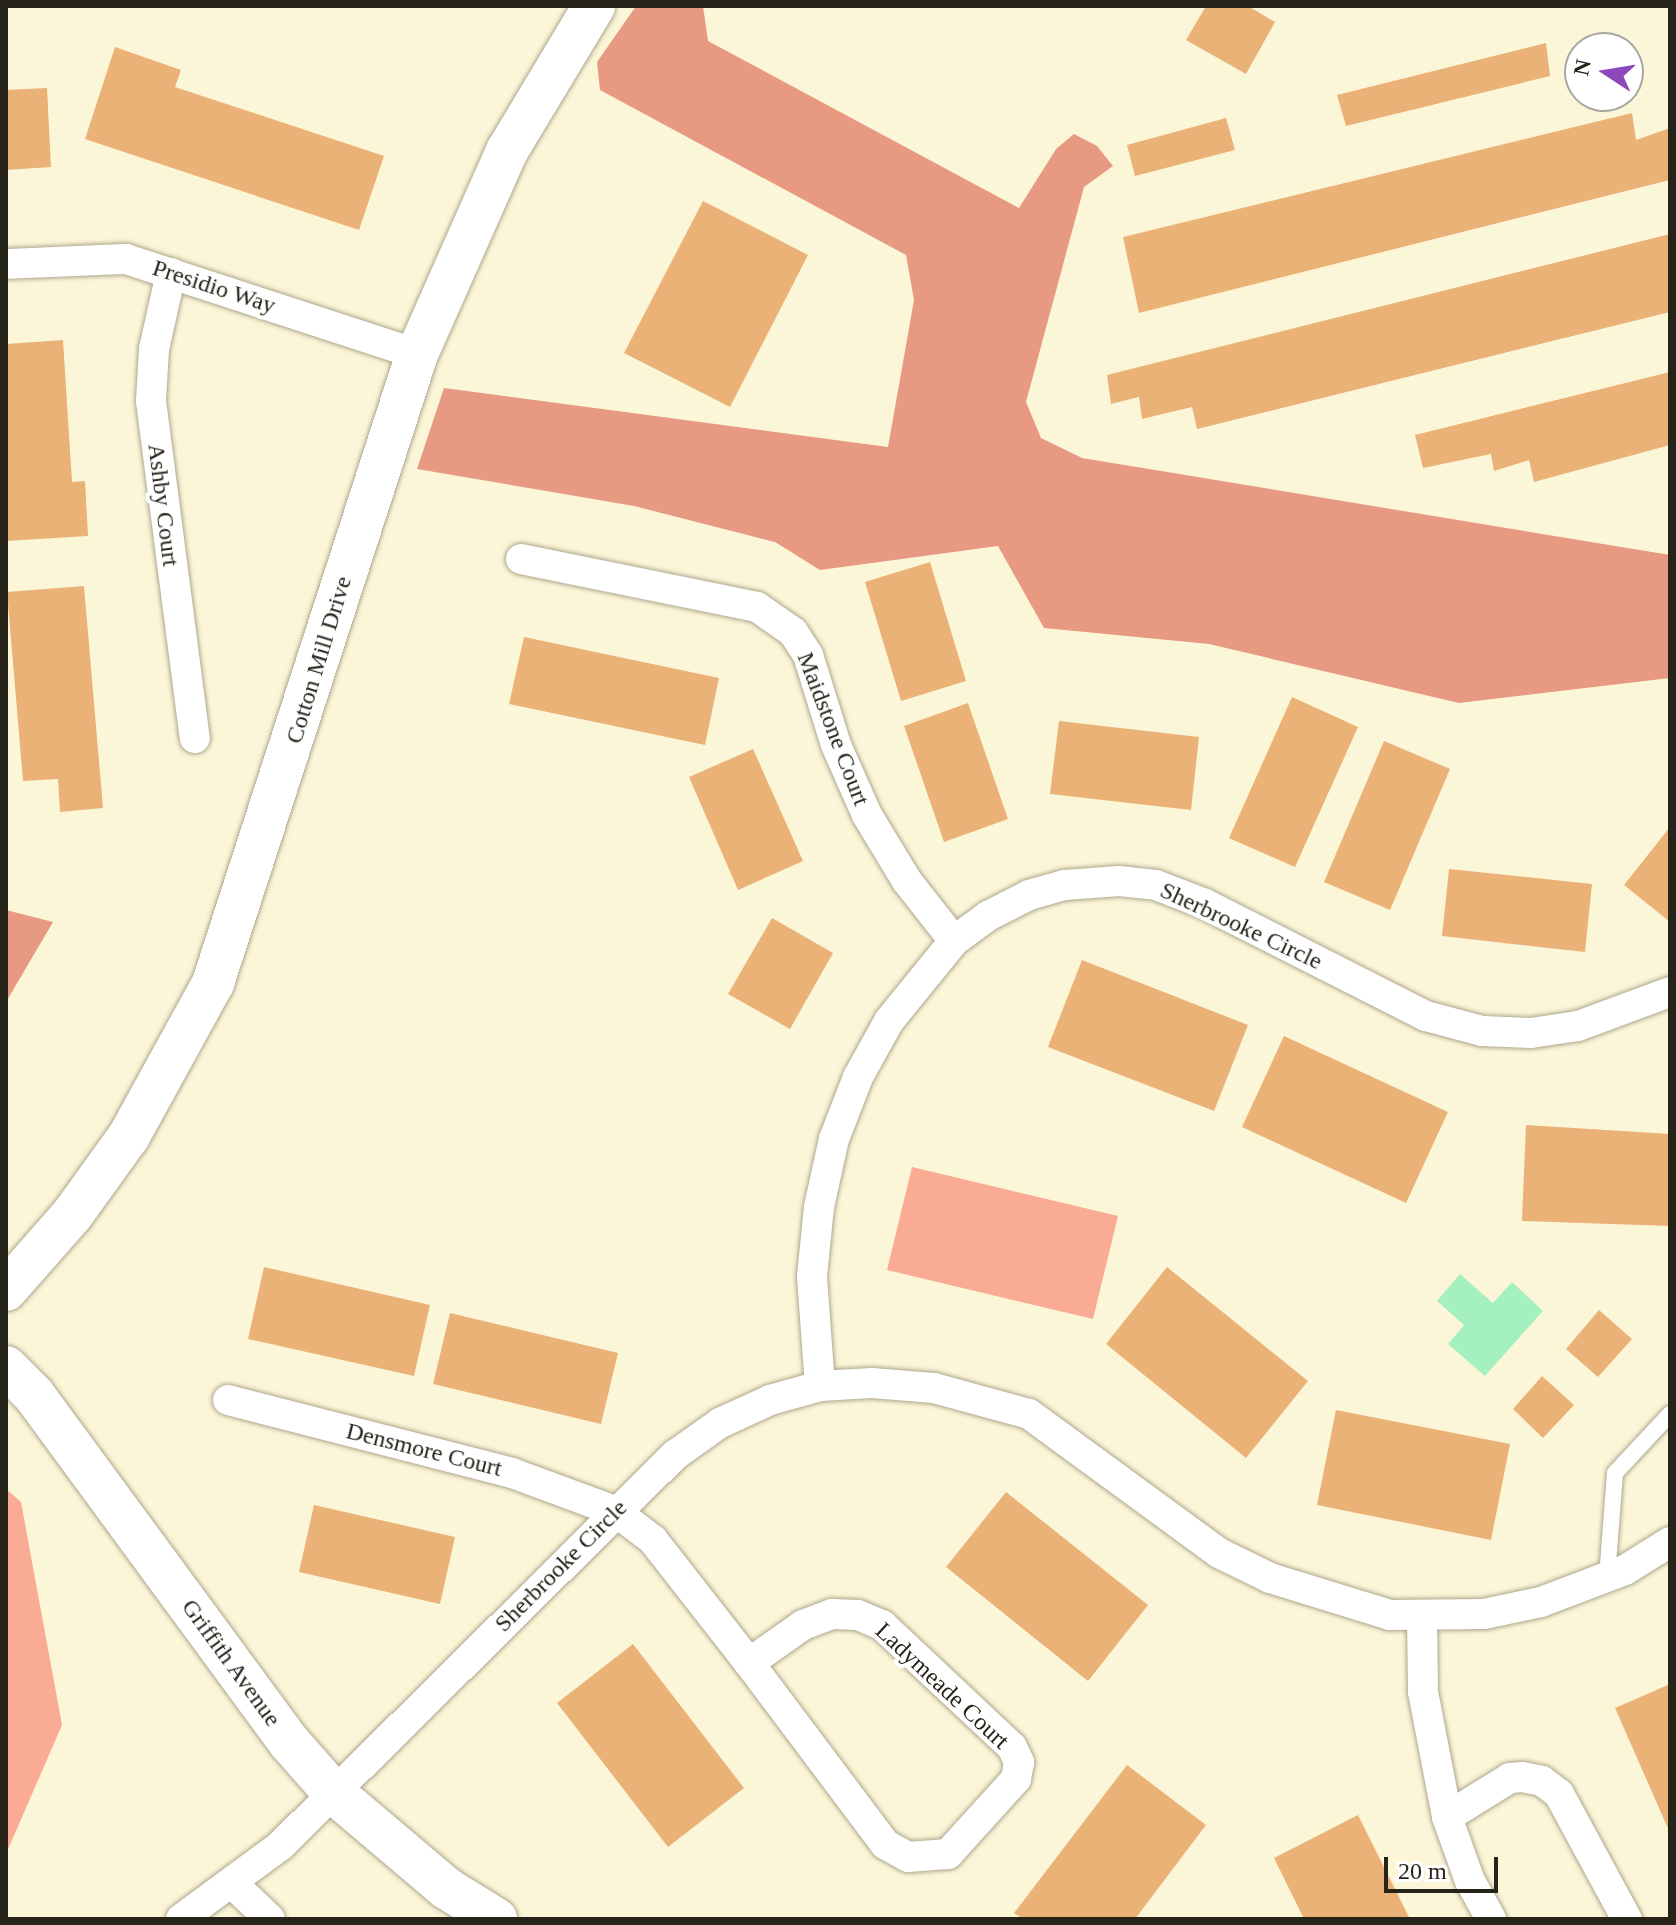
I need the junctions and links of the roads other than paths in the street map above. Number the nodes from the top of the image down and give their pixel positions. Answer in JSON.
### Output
{"nodes":[{"id":1,"x":594,"y":6,"type":"edge"},
{"id":2,"x":6,"y":264,"type":"edge"},
{"id":3,"x":171,"y":273,"type":"junction"},
{"id":4,"x":417,"y":354,"type":"junction"},
{"id":5,"x":521,"y":559,"type":"dead end"},
{"id":6,"x":195,"y":738,"type":"dead end"},
{"id":7,"x":954,"y":941,"type":"junction"},
{"id":8,"x":1670,"y":992,"type":"edge"},
{"id":9,"x":6,"y":1290,"type":"edge"},
{"id":10,"x":6,"y":1367,"type":"edge"},
{"id":11,"x":820,"y":1386,"type":"junction"},
{"id":12,"x":228,"y":1400,"type":"dead end"},
{"id":13,"x":1670,"y":1414,"type":"edge"},
{"id":14,"x":615,"y":1511,"type":"junction"},
{"id":15,"x":1670,"y":1542,"type":"edge"},
{"id":16,"x":1607,"y":1577,"type":"junction"},
{"id":17,"x":1422,"y":1617,"type":"junction"},
{"id":18,"x":749,"y":1663,"type":"junction"},
{"id":19,"x":334,"y":1793,"type":"junction"},
{"id":20,"x":1447,"y":1817,"type":"junction"},
{"id":21,"x":232,"y":1883,"type":"junction"},
{"id":22,"x":181,"y":1919,"type":"edge"},
{"id":23,"x":270,"y":1919,"type":"edge"},
{"id":24,"x":496,"y":1919,"type":"edge"},
{"id":25,"x":1491,"y":1919,"type":"edge"},
{"id":26,"x":1627,"y":1919,"type":"edge"}],
"edges":[{"from":1,"to":4,"type":"street","name":"Cotton Mill Drive"},
{"from":2,"to":3,"type":"street","name":"Presidio Way"},
{"from":3,"to":4,"type":"street","name":"Presidio Way"},
{"from":3,"to":6,"type":"street","name":"Ashby Court"},
{"from":4,"to":9,"type":"street","name":"Cotton Mill Drive"},
{"from":5,"to":7,"type":"street","name":"Maidstone Court"},
{"from":7,"to":8,"type":"street","name":"Sherbrooke Circle"},
{"from":7,"to":11,"type":"street","name":"Sherbrooke Circle"},
{"from":10,"to":19,"type":"street","name":"Griffith Avenue"},
{"from":11,"to":14,"type":"street","name":"Sherbrooke Circle"},
{"from":11,"to":17,"type":"street","name":"Sherbrooke Circle"},
{"from":12,"to":14,"type":"street","name":"Densmore Court"},
{"from":13,"to":16,"type":"lane"},
{"from":14,"to":18,"type":"street","name":"Ladymeade Court"},
{"from":14,"to":19,"type":"street","name":"Sherbrooke Circle"},
{"from":15,"to":16,"type":"street","name":"Sherbrooke Circle"},
{"from":16,"to":17,"type":"street","name":"Sherbrooke Circle"},
{"from":17,"to":20,"type":"street"},
{"from":18,"to":18,"type":"street","name":"Ladymeade Court"},
{"from":19,"to":21,"type":"street","name":"Sherbrooke Circle"},
{"from":19,"to":24,"type":"street","name":"Griffith Avenue"},
{"from":20,"to":25,"type":"street"},
{"from":20,"to":26,"type":"street"},
{"from":21,"to":22,"type":"street","name":"Sherbrooke Circle"},
{"from":21,"to":23,"type":"street"}]}
